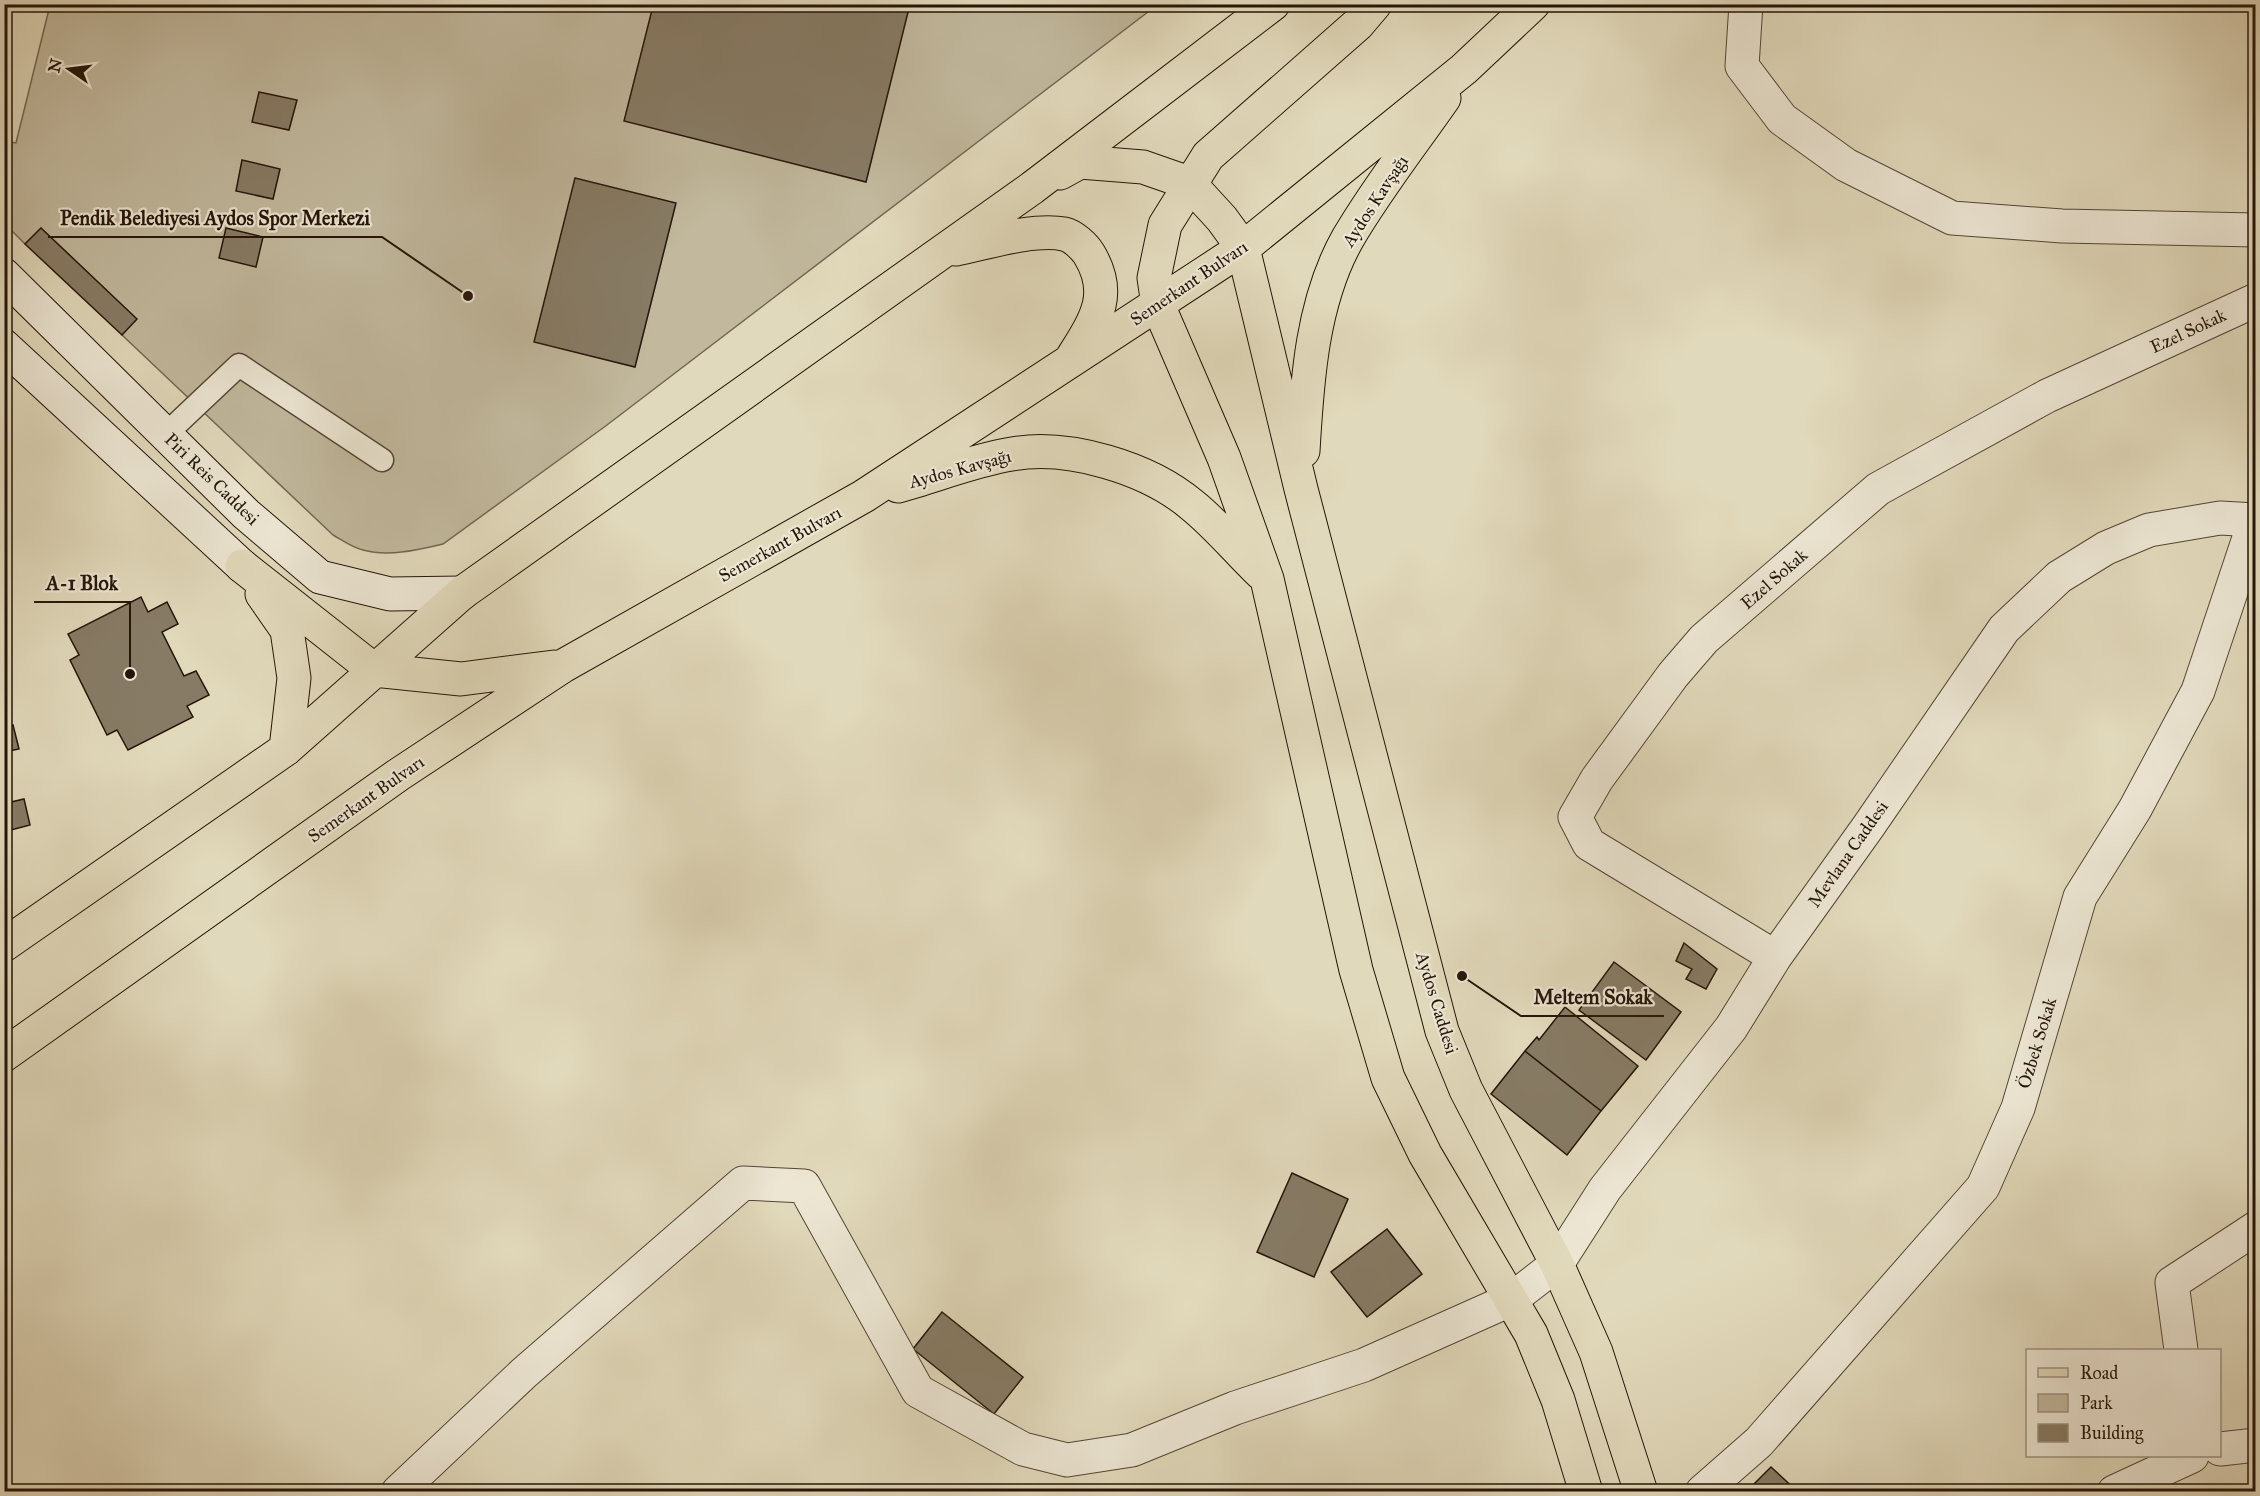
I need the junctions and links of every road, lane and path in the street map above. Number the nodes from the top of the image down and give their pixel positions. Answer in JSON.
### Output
{"nodes":[{"id":1,"x":1273,"y":4,"type":"edge"},
{"id":2,"x":1376,"y":4,"type":"edge"},
{"id":3,"x":1533,"y":4,"type":"edge"},
{"id":4,"x":1746,"y":4,"type":"edge"},
{"id":5,"x":1464,"y":69,"type":"junction"},
{"id":6,"x":1189,"y":183,"type":"junction"},
{"id":7,"x":1032,"y":188,"type":"junction"},
{"id":8,"x":2256,"y":230,"type":"edge"},
{"id":9,"x":1243,"y":248,"type":"junction"},
{"id":10,"x":942,"y":252,"type":"junction"},
{"id":11,"x":4,"y":275,"type":"edge"},
{"id":12,"x":2256,"y":300,"type":"edge"},
{"id":13,"x":1158,"y":305,"type":"junction"},
{"id":14,"x":4,"y":346,"type":"edge"},
{"id":15,"x":1069,"y":362,"type":"junction"},
{"id":16,"x":166,"y":434,"type":"junction"},
{"id":17,"x":382,"y":460,"type":"dead end"},
{"id":18,"x":1301,"y":489,"type":"junction"},
{"id":19,"x":864,"y":496,"type":"junction"},
{"id":20,"x":2255,"y":520,"type":"edge"},
{"id":21,"x":242,"y":566,"type":"junction"},
{"id":22,"x":1267,"y":579,"type":"junction"},
{"id":23,"x":462,"y":593,"type":"junction"},
{"id":24,"x":563,"y":666,"type":"junction"},
{"id":25,"x":374,"y":670,"type":"junction"},
{"id":26,"x":286,"y":749,"type":"junction"},
{"id":27,"x":4,"y":945,"type":"edge"},
{"id":28,"x":1775,"y":957,"type":"junction"},
{"id":29,"x":4,"y":1055,"type":"edge"},
{"id":30,"x":2256,"y":1228,"type":"edge"},
{"id":31,"x":1557,"y":1264,"type":"junction"},
{"id":32,"x":1512,"y":1299,"type":"junction"},
{"id":33,"x":2181,"y":1349,"type":"edge"},
{"id":34,"x":2256,"y":1445,"type":"edge"},
{"id":35,"x":2221,"y":1449,"type":"edge"},
{"id":36,"x":2188,"y":1457,"type":"edge"},
{"id":37,"x":398,"y":1491,"type":"edge"},
{"id":38,"x":1586,"y":1491,"type":"edge"},
{"id":39,"x":1641,"y":1491,"type":"edge"},
{"id":40,"x":1702,"y":1491,"type":"edge"},
{"id":41,"x":2114,"y":1491,"type":"edge"}],
"edges":[{"from":1,"to":7,"type":"main road"},
{"from":2,"to":6,"type":"main road"},
{"from":3,"to":5,"type":"main road","name":"Semerkant Bulvarı"},
{"from":4,"to":8,"type":"street"},
{"from":5,"to":9,"type":"main road","name":"Semerkant Bulvarı"},
{"from":5,"to":18,"type":"main road","name":"Aydos Kavşağı"},
{"from":6,"to":7,"type":"main road"},
{"from":6,"to":9,"type":"main road"},
{"from":6,"to":13,"type":"main road"},
{"from":7,"to":10,"type":"main road"},
{"from":9,"to":13,"type":"main road","name":"Semerkant Bulvarı"},
{"from":9,"to":18,"type":"main road","name":"Aydos Caddesi"},
{"from":10,"to":15,"type":"main road"},
{"from":10,"to":23,"type":"main road"},
{"from":11,"to":16,"type":"street","name":"Piri Reis Caddesi"},
{"from":12,"to":28,"type":"street","name":"Ezel Sokak"},
{"from":13,"to":15,"type":"main road","name":"Semerkant Bulvarı"},
{"from":13,"to":22,"type":"main road"},
{"from":14,"to":21,"type":"street"},
{"from":15,"to":19,"type":"main road","name":"Semerkant Bulvarı"},
{"from":16,"to":17,"type":"lane"},
{"from":16,"to":23,"type":"street","name":"Piri Reis Caddesi"},
{"from":18,"to":31,"type":"main road","name":"Aydos Caddesi"},
{"from":19,"to":22,"type":"main road","name":"Aydos Kavşağı"},
{"from":19,"to":24,"type":"main road","name":"Semerkant Bulvarı"},
{"from":20,"to":28,"type":"street","name":"Mevlana Caddesi"},
{"from":20,"to":40,"type":"street","name":"Özbek Sokak"},
{"from":21,"to":25,"type":"main road"},
{"from":21,"to":26,"type":"main road"},
{"from":22,"to":32,"type":"main road"},
{"from":23,"to":25,"type":"main road"},
{"from":24,"to":25,"type":"main road"},
{"from":24,"to":29,"type":"main road","name":"Semerkant Bulvarı"},
{"from":25,"to":26,"type":"main road"},
{"from":26,"to":27,"type":"main road"},
{"from":28,"to":31,"type":"street","name":"Mevlana Caddesi"},
{"from":30,"to":33,"type":"street"},
{"from":31,"to":32,"type":"street","name":"Mevlana Caddesi"},
{"from":31,"to":39,"type":"main road","name":"Aydos Caddesi"},
{"from":32,"to":37,"type":"street","name":"Mevlana Caddesi"},
{"from":32,"to":38,"type":"main road"},
{"from":34,"to":35,"type":"street"},
{"from":36,"to":41,"type":"street"}]}
